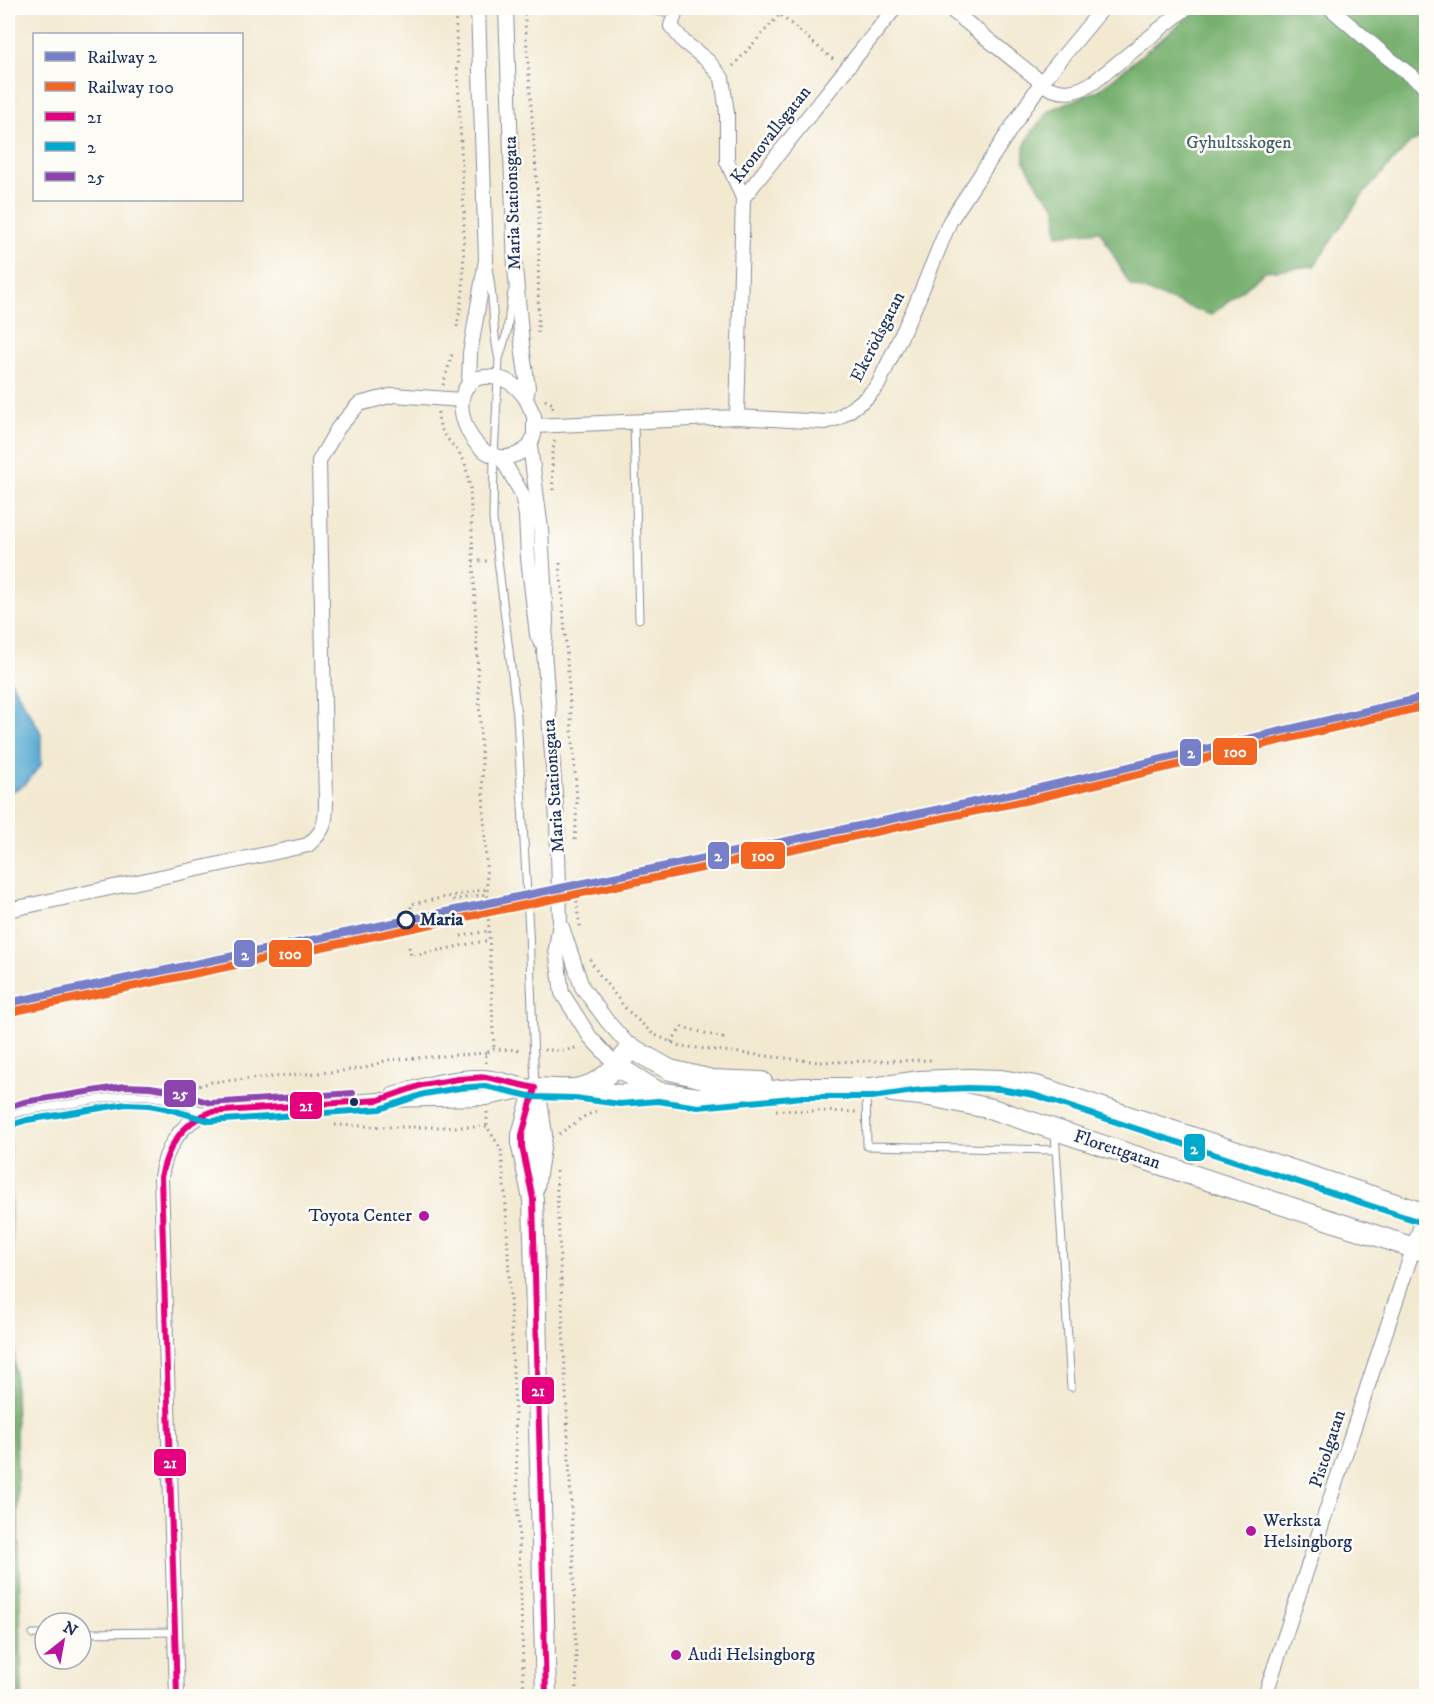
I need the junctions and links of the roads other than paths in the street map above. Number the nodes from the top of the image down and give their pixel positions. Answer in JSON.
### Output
{"nodes":[{"id":1,"x":478,"y":8,"type":"edge"},
{"id":2,"x":506,"y":8,"type":"edge"},
{"id":3,"x":657,"y":8,"type":"edge"},
{"id":4,"x":677,"y":8,"type":"edge"},
{"id":5,"x":895,"y":8,"type":"edge"},
{"id":6,"x":949,"y":8,"type":"edge"},
{"id":7,"x":1103,"y":8,"type":"edge"},
{"id":8,"x":1186,"y":8,"type":"edge"},
{"id":9,"x":1330,"y":8,"type":"edge"},
{"id":10,"x":1041,"y":83,"type":"junction"},
{"id":11,"x":1426,"y":87,"type":"edge"},
{"id":12,"x":743,"y":198,"type":"junction"},
{"id":13,"x":486,"y":261,"type":"junction"},
{"id":14,"x":515,"y":268,"type":"junction"},
{"id":15,"x":499,"y":359,"type":"junction"},
{"id":16,"x":498,"y":378,"type":"junction"},
{"id":17,"x":469,"y":385,"type":"junction"},
{"id":18,"x":526,"y":399,"type":"junction"},
{"id":19,"x":461,"y":400,"type":"junction"},
{"id":20,"x":736,"y":417,"type":"junction"},
{"id":21,"x":634,"y":422,"type":"junction"},
{"id":22,"x":534,"y":426,"type":"junction"},
{"id":23,"x":530,"y":446,"type":"junction"},
{"id":24,"x":498,"y":457,"type":"junction"},
{"id":25,"x":639,"y":619,"type":"dead end"},
{"id":26,"x":544,"y":651,"type":"junction"},
{"id":27,"x":8,"y":910,"type":"edge"},
{"id":28,"x":560,"y":922,"type":"junction"},
{"id":29,"x":631,"y":1048,"type":"junction"},
{"id":30,"x":618,"y":1067,"type":"junction"},
{"id":31,"x":670,"y":1070,"type":"joint"},
{"id":32,"x":535,"y":1088,"type":"junction"},
{"id":33,"x":803,"y":1088,"type":"junction"},
{"id":34,"x":869,"y":1088,"type":"junction"},
{"id":35,"x":575,"y":1089,"type":"junction"},
{"id":36,"x":658,"y":1092,"type":"junction"},
{"id":37,"x":379,"y":1100,"type":"junction"},
{"id":38,"x":210,"y":1112,"type":"junction"},
{"id":39,"x":8,"y":1116,"type":"edge"},
{"id":40,"x":1054,"y":1129,"type":"junction"},
{"id":41,"x":1056,"y":1150,"type":"junction"},
{"id":42,"x":533,"y":1198,"type":"junction"},
{"id":43,"x":1426,"y":1214,"type":"edge"},
{"id":44,"x":1420,"y":1249,"type":"edge"},
{"id":45,"x":1071,"y":1387,"type":"dead end"},
{"id":46,"x":176,"y":1632,"type":"junction"},
{"id":47,"x":93,"y":1633,"type":"edge"},
{"id":48,"x":177,"y":1696,"type":"edge"},
{"id":49,"x":546,"y":1696,"type":"edge"},
{"id":50,"x":1264,"y":1696,"type":"edge"}],
"edges":[{"from":1,"to":13,"type":"street","name":"Maria Stationsgata"},
{"from":2,"to":14,"type":"street","name":"Maria Stationsgata"},
{"from":3,"to":4,"type":"street"},
{"from":4,"to":12,"type":"street"},
{"from":5,"to":12,"type":"street","name":"Kronovallsgatan"},
{"from":6,"to":10,"type":"street"},
{"from":7,"to":10,"type":"street","name":"Ekerödsgatan"},
{"from":8,"to":10,"type":"street"},
{"from":9,"to":11,"type":"street"},
{"from":10,"to":20,"type":"street","name":"Ekerödsgatan"},
{"from":12,"to":20,"type":"street","name":"Kronovallsgatan"},
{"from":13,"to":15,"type":"lane"},
{"from":13,"to":17,"type":"street","name":"Maria Stationsgata"},
{"from":14,"to":15,"type":"lane"},
{"from":14,"to":18,"type":"street","name":"Maria Stationsgata"},
{"from":15,"to":16,"type":"lane"},
{"from":16,"to":17,"type":"street"},
{"from":16,"to":18,"type":"street"},
{"from":16,"to":24,"type":"lane"},
{"from":17,"to":19,"type":"street","name":"Maria Stationsgata"},
{"from":18,"to":22,"type":"street","name":"Maria Stationsgata"},
{"from":19,"to":24,"type":"street","name":"Maria Stationsgata"},
{"from":19,"to":27,"type":"street"},
{"from":20,"to":21,"type":"street","name":"Ekerödsgatan"},
{"from":21,"to":22,"type":"street","name":"Ekerödsgatan"},
{"from":21,"to":25,"type":"lane"},
{"from":22,"to":23,"type":"street","name":"Maria Stationsgata"},
{"from":23,"to":24,"type":"street"},
{"from":23,"to":26,"type":"street","name":"Maria Stationsgata"},
{"from":24,"to":26,"type":"street","name":"Maria Stationsgata"},
{"from":24,"to":32,"type":"lane"},
{"from":26,"to":28,"type":"street","name":"Maria Stationsgata"},
{"from":28,"to":29,"type":"street","name":"Maria Stationsgata"},
{"from":28,"to":30,"type":"street","name":"Maria Stationsgata"},
{"from":29,"to":30,"type":"street"},
{"from":29,"to":31,"type":"street","name":"Maria Stationsgata"},
{"from":30,"to":35,"type":"street"},
{"from":30,"to":36,"type":"street","name":"Maria Stationsgata"},
{"from":31,"to":33,"type":"street","name":"Florettgatan"},
{"from":32,"to":35,"type":"street","name":"Florettgatan"},
{"from":32,"to":37,"type":"street"},
{"from":32,"to":37,"type":"street"},
{"from":32,"to":42,"type":"street"},
{"from":32,"to":42,"type":"street"},
{"from":33,"to":34,"type":"street","name":"Florettgatan"},
{"from":33,"to":36,"type":"street","name":"Florettgatan"},
{"from":34,"to":40,"type":"street","name":"Florettgatan"},
{"from":34,"to":41,"type":"lane"},
{"from":34,"to":43,"type":"street","name":"Florettgatan"},
{"from":35,"to":36,"type":"street","name":"Florettgatan"},
{"from":37,"to":38,"type":"street"},
{"from":38,"to":39,"type":"lane"},
{"from":38,"to":46,"type":"street"},
{"from":40,"to":41,"type":"lane"},
{"from":40,"to":44,"type":"street","name":"Florettgatan"},
{"from":41,"to":45,"type":"lane"},
{"from":42,"to":49,"type":"street"},
{"from":43,"to":44,"type":"street","name":"Pistolgatan"},
{"from":44,"to":50,"type":"street","name":"Pistolgatan"},
{"from":46,"to":47,"type":"lane"},
{"from":46,"to":48,"type":"street"}]}
